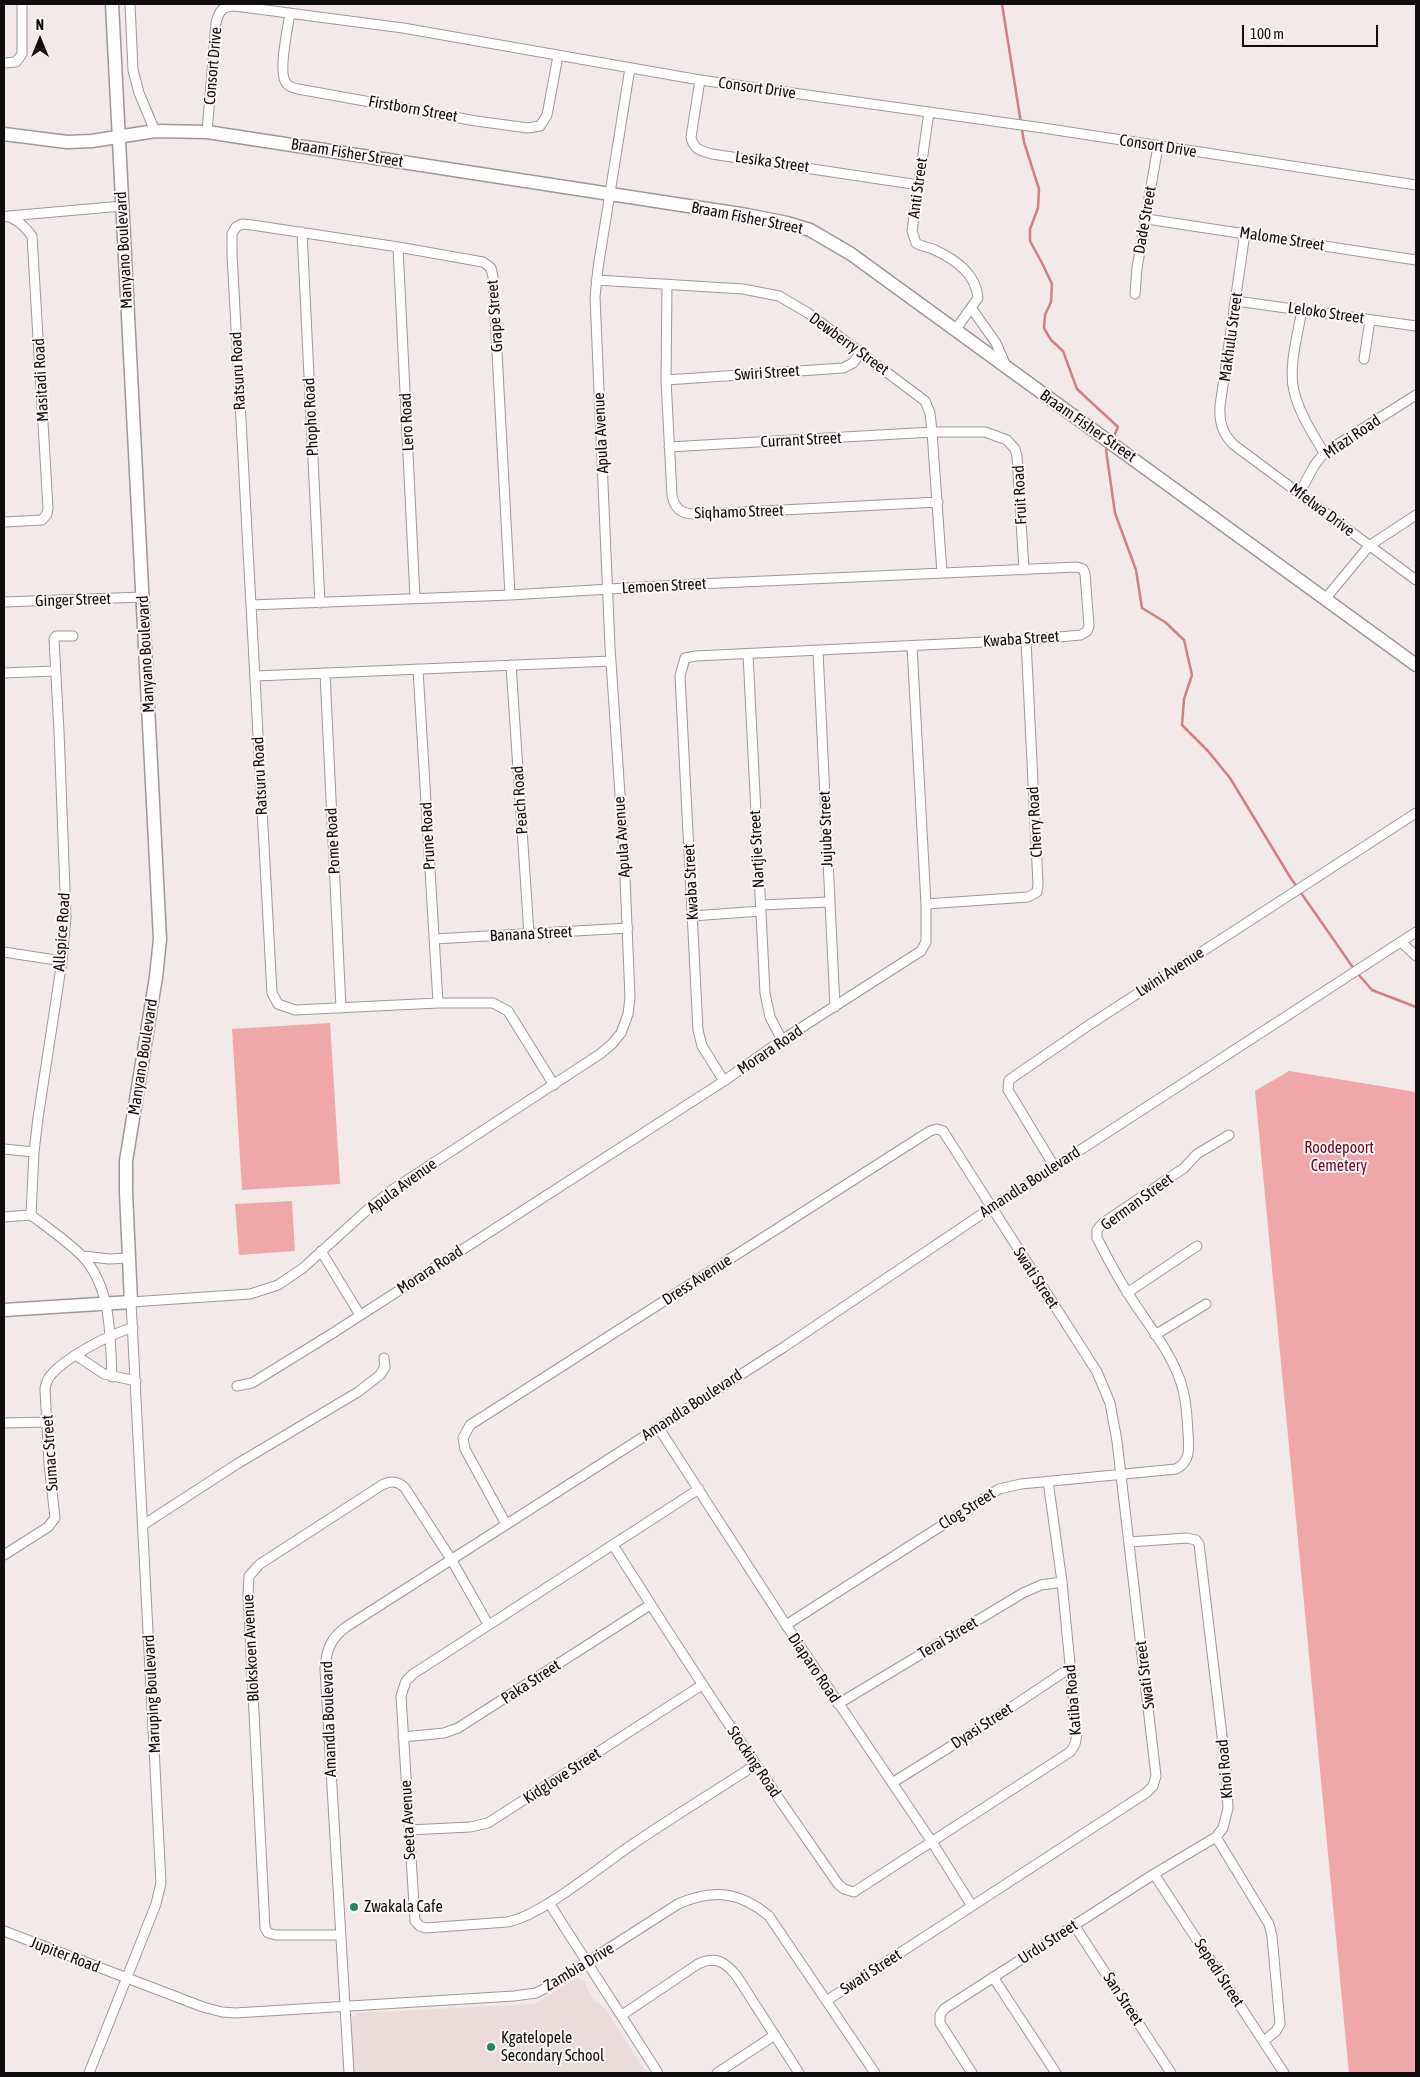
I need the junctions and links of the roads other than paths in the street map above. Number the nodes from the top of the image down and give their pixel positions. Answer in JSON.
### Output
{"nodes":[{"id":1,"x":22,"y":4,"type":"edge"},
{"id":2,"x":112,"y":4,"type":"edge"},
{"id":3,"x":130,"y":4,"type":"edge"},
{"id":4,"x":290,"y":13,"type":"junction"},
{"id":5,"x":558,"y":56,"type":"junction"},
{"id":6,"x":4,"y":63,"type":"edge"},
{"id":7,"x":630,"y":68,"type":"junction"},
{"id":8,"x":700,"y":80,"type":"junction"},
{"id":9,"x":929,"y":112,"type":"junction"},
{"id":10,"x":155,"y":131,"type":"junction"},
{"id":11,"x":208,"y":132,"type":"junction"},
{"id":12,"x":4,"y":134,"type":"edge"},
{"id":13,"x":119,"y":136,"type":"junction"},
{"id":14,"x":1158,"y":146,"type":"junction"},
{"id":15,"x":1416,"y":184,"type":"edge"},
{"id":16,"x":918,"y":185,"type":"junction"},
{"id":17,"x":610,"y":195,"type":"junction"},
{"id":18,"x":122,"y":206,"type":"junction"},
{"id":19,"x":5,"y":216,"type":"edge"},
{"id":20,"x":1147,"y":219,"type":"junction"},
{"id":21,"x":236,"y":227,"type":"joint"},
{"id":22,"x":302,"y":232,"type":"junction"},
{"id":23,"x":1245,"y":233,"type":"junction"},
{"id":24,"x":398,"y":247,"type":"junction"},
{"id":25,"x":1416,"y":260,"type":"edge"},
{"id":26,"x":596,"y":280,"type":"junction"},
{"id":27,"x":667,"y":284,"type":"junction"},
{"id":28,"x":1135,"y":294,"type":"dead end"},
{"id":29,"x":1236,"y":301,"type":"junction"},
{"id":30,"x":972,"y":309,"type":"junction"},
{"id":31,"x":1302,"y":310,"type":"junction"},
{"id":32,"x":1370,"y":320,"type":"junction"},
{"id":33,"x":1416,"y":326,"type":"edge"},
{"id":34,"x":956,"y":329,"type":"junction"},
{"id":35,"x":861,"y":352,"type":"junction"},
{"id":36,"x":1364,"y":359,"type":"dead end"},
{"id":37,"x":1007,"y":367,"type":"junction"},
{"id":38,"x":666,"y":380,"type":"junction"},
{"id":39,"x":1416,"y":394,"type":"edge"},
{"id":40,"x":932,"y":432,"type":"junction"},
{"id":41,"x":1228,"y":439,"type":"joint"},
{"id":42,"x":670,"y":446,"type":"junction"},
{"id":43,"x":1324,"y":453,"type":"junction"},
{"id":44,"x":1300,"y":492,"type":"junction"},
{"id":45,"x":938,"y":502,"type":"junction"},
{"id":46,"x":1416,"y":515,"type":"edge"},
{"id":47,"x":4,"y":522,"type":"edge"},
{"id":48,"x":1369,"y":546,"type":"junction"},
{"id":49,"x":1024,"y":570,"type":"junction"},
{"id":50,"x":942,"y":573,"type":"junction"},
{"id":51,"x":1416,"y":580,"type":"edge"},
{"id":52,"x":608,"y":589,"type":"junction"},
{"id":53,"x":510,"y":595,"type":"junction"},
{"id":54,"x":143,"y":598,"type":"junction"},
{"id":55,"x":415,"y":598,"type":"junction"},
{"id":56,"x":1326,"y":598,"type":"junction"},
{"id":57,"x":4,"y":602,"type":"edge"},
{"id":58,"x":320,"y":603,"type":"junction"},
{"id":59,"x":251,"y":606,"type":"junction"},
{"id":60,"x":1081,"y":634,"type":"joint"},
{"id":61,"x":73,"y":636,"type":"dead end"},
{"id":62,"x":1026,"y":640,"type":"junction"},
{"id":63,"x":912,"y":646,"type":"junction"},
{"id":64,"x":818,"y":651,"type":"junction"},
{"id":65,"x":748,"y":654,"type":"junction"},
{"id":66,"x":611,"y":660,"type":"junction"},
{"id":67,"x":511,"y":665,"type":"junction"},
{"id":68,"x":1416,"y":665,"type":"edge"},
{"id":69,"x":418,"y":669,"type":"junction"},
{"id":70,"x":55,"y":671,"type":"junction"},
{"id":71,"x":4,"y":673,"type":"edge"},
{"id":72,"x":325,"y":673,"type":"junction"},
{"id":73,"x":256,"y":676,"type":"junction"},
{"id":74,"x":1416,"y":813,"type":"edge"},
{"id":75,"x":829,"y":902,"type":"junction"},
{"id":76,"x":926,"y":904,"type":"junction"},
{"id":77,"x":761,"y":908,"type":"junction"},
{"id":78,"x":692,"y":916,"type":"junction"},
{"id":79,"x":628,"y":928,"type":"junction"},
{"id":80,"x":1416,"y":932,"type":"edge"},
{"id":81,"x":529,"y":934,"type":"junction"},
{"id":82,"x":434,"y":939,"type":"junction"},
{"id":83,"x":1401,"y":942,"type":"junction"},
{"id":84,"x":4,"y":952,"type":"edge"},
{"id":85,"x":1416,"y":956,"type":"edge"},
{"id":86,"x":62,"y":961,"type":"junction"},
{"id":87,"x":438,"y":1003,"type":"junction"},
{"id":88,"x":835,"y":1007,"type":"junction"},
{"id":89,"x":341,"y":1008,"type":"junction"},
{"id":90,"x":782,"y":1040,"type":"junction"},
{"id":91,"x":724,"y":1081,"type":"junction"},
{"id":92,"x":554,"y":1085,"type":"junction"},
{"id":93,"x":1229,"y":1135,"type":"dead end"},
{"id":94,"x":4,"y":1149,"type":"edge"},
{"id":95,"x":34,"y":1152,"type":"junction"},
{"id":96,"x":1054,"y":1166,"type":"junction"},
{"id":97,"x":991,"y":1208,"type":"junction"},
{"id":98,"x":31,"y":1215,"type":"junction"},
{"id":99,"x":4,"y":1217,"type":"edge"},
{"id":100,"x":1197,"y":1246,"type":"dead end"},
{"id":101,"x":322,"y":1251,"type":"junction"},
{"id":102,"x":83,"y":1256,"type":"junction"},
{"id":103,"x":129,"y":1258,"type":"junction"},
{"id":104,"x":1127,"y":1293,"type":"junction"},
{"id":105,"x":131,"y":1302,"type":"junction"},
{"id":106,"x":106,"y":1304,"type":"junction"},
{"id":107,"x":1206,"y":1304,"type":"dead end"},
{"id":108,"x":4,"y":1310,"type":"edge"},
{"id":109,"x":360,"y":1315,"type":"junction"},
{"id":110,"x":133,"y":1328,"type":"junction"},
{"id":111,"x":109,"y":1335,"type":"junction"},
{"id":112,"x":1155,"y":1335,"type":"junction"},
{"id":113,"x":77,"y":1356,"type":"junction"},
{"id":114,"x":384,"y":1358,"type":"dead end"},
{"id":115,"x":112,"y":1377,"type":"junction"},
{"id":116,"x":136,"y":1381,"type":"junction"},
{"id":117,"x":237,"y":1386,"type":"dead end"},
{"id":118,"x":47,"y":1422,"type":"junction"},
{"id":119,"x":4,"y":1423,"type":"edge"},
{"id":120,"x":658,"y":1427,"type":"junction"},
{"id":121,"x":1176,"y":1469,"type":"joint"},
{"id":122,"x":1122,"y":1474,"type":"junction"},
{"id":123,"x":1048,"y":1481,"type":"junction"},
{"id":124,"x":699,"y":1489,"type":"junction"},
{"id":125,"x":506,"y":1524,"type":"junction"},
{"id":126,"x":143,"y":1525,"type":"junction"},
{"id":127,"x":1130,"y":1542,"type":"junction"},
{"id":128,"x":613,"y":1545,"type":"junction"},
{"id":129,"x":4,"y":1555,"type":"edge"},
{"id":130,"x":451,"y":1559,"type":"junction"},
{"id":131,"x":1062,"y":1582,"type":"junction"},
{"id":132,"x":650,"y":1605,"type":"junction"},
{"id":133,"x":488,"y":1624,"type":"junction"},
{"id":134,"x":786,"y":1625,"type":"junction"},
{"id":135,"x":1070,"y":1668,"type":"junction"},
{"id":136,"x":702,"y":1685,"type":"junction"},
{"id":137,"x":838,"y":1704,"type":"junction"},
{"id":138,"x":403,"y":1737,"type":"junction"},
{"id":139,"x":756,"y":1765,"type":"junction"},
{"id":140,"x":892,"y":1783,"type":"junction"},
{"id":141,"x":409,"y":1830,"type":"junction"},
{"id":142,"x":1216,"y":1837,"type":"junction"},
{"id":143,"x":932,"y":1842,"type":"junction"},
{"id":144,"x":1154,"y":1874,"type":"junction"},
{"id":145,"x":548,"y":1902,"type":"junction"},
{"id":146,"x":972,"y":1906,"type":"junction"},
{"id":147,"x":1074,"y":1925,"type":"junction"},
{"id":148,"x":4,"y":1931,"type":"edge"},
{"id":149,"x":341,"y":1935,"type":"junction"},
{"id":150,"x":588,"y":1962,"type":"junction"},
{"id":151,"x":992,"y":1977,"type":"junction"},
{"id":152,"x":127,"y":1978,"type":"junction"},
{"id":153,"x":826,"y":2001,"type":"junction"},
{"id":154,"x":346,"y":2006,"type":"junction"},
{"id":155,"x":622,"y":2015,"type":"junction"},
{"id":156,"x":775,"y":2035,"type":"junction"},
{"id":157,"x":1264,"y":2041,"type":"junction"},
{"id":158,"x":89,"y":2073,"type":"edge"},
{"id":159,"x":349,"y":2073,"type":"edge"},
{"id":160,"x":658,"y":2073,"type":"edge"},
{"id":161,"x":717,"y":2073,"type":"edge"},
{"id":162,"x":799,"y":2073,"type":"edge"},
{"id":163,"x":875,"y":2073,"type":"edge"},
{"id":164,"x":972,"y":2073,"type":"edge"},
{"id":165,"x":1056,"y":2073,"type":"edge"},
{"id":166,"x":1171,"y":2073,"type":"edge"},
{"id":167,"x":1284,"y":2073,"type":"edge"}],
"edges":[{"from":1,"to":6,"type":"street"},
{"from":2,"to":13,"type":"street","name":"Manyano Boulevard"},
{"from":3,"to":10,"type":"street"},
{"from":4,"to":5,"type":"street","name":"Consort Drive"},
{"from":4,"to":5,"type":"street","name":"Firstborn Street"},
{"from":4,"to":11,"type":"street","name":"Consort Drive"},
{"from":5,"to":7,"type":"street","name":"Consort Drive"},
{"from":7,"to":8,"type":"street","name":"Consort Drive"},
{"from":7,"to":17,"type":"street","name":"Apula Avenue"},
{"from":8,"to":9,"type":"street","name":"Consort Drive"},
{"from":8,"to":16,"type":"street","name":"Lesika Street"},
{"from":9,"to":14,"type":"street","name":"Consort Drive"},
{"from":9,"to":16,"type":"street","name":"Anti Street"},
{"from":10,"to":11,"type":"street","name":"Braam Fisher Street"},
{"from":10,"to":13,"type":"street","name":"Braam Fisher Street"},
{"from":11,"to":17,"type":"street","name":"Braam Fisher Street"},
{"from":12,"to":13,"type":"street","name":"Braam Fisher Street"},
{"from":13,"to":18,"type":"street","name":"Manyano Boulevard"},
{"from":14,"to":15,"type":"street","name":"Consort Drive"},
{"from":14,"to":20,"type":"street","name":"Dade Street"},
{"from":16,"to":30,"type":"street","name":"Anti Street"},
{"from":17,"to":26,"type":"street","name":"Apula Avenue"},
{"from":17,"to":34,"type":"street","name":"Braam Fisher Street"},
{"from":18,"to":19,"type":"street"},
{"from":18,"to":54,"type":"street","name":"Manyano Boulevard"},
{"from":19,"to":47,"type":"street","name":"Masitadi Road"},
{"from":20,"to":23,"type":"street","name":"Malome Street"},
{"from":20,"to":28,"type":"street","name":"Dade Street"},
{"from":21,"to":22,"type":"street","name":"Grape Street"},
{"from":21,"to":59,"type":"street","name":"Ratsuru Road"},
{"from":22,"to":24,"type":"street","name":"Grape Street"},
{"from":22,"to":58,"type":"street","name":"Phopho Road"},
{"from":23,"to":25,"type":"street","name":"Malome Street"},
{"from":23,"to":29,"type":"street","name":"Makhulu Street"},
{"from":24,"to":53,"type":"street","name":"Grape Street"},
{"from":24,"to":55,"type":"street","name":"Lero Road"},
{"from":26,"to":27,"type":"street","name":"Dewberry Street"},
{"from":26,"to":52,"type":"street","name":"Apula Avenue"},
{"from":27,"to":35,"type":"street","name":"Dewberry Street"},
{"from":27,"to":38,"type":"street","name":"Siqhamo Street"},
{"from":29,"to":31,"type":"street","name":"Leloko Street"},
{"from":29,"to":41,"type":"street","name":"Makhulu Street"},
{"from":30,"to":34,"type":"street"},
{"from":30,"to":37,"type":"street"},
{"from":31,"to":32,"type":"street","name":"Leloko Street"},
{"from":31,"to":43,"type":"street"},
{"from":32,"to":33,"type":"street","name":"Leloko Street"},
{"from":32,"to":36,"type":"street"},
{"from":34,"to":37,"type":"street","name":"Braam Fisher Street"},
{"from":35,"to":38,"type":"street","name":"Swiri Street"},
{"from":35,"to":40,"type":"street","name":"Dewberry Street"},
{"from":37,"to":56,"type":"street","name":"Braam Fisher Street"},
{"from":38,"to":42,"type":"street","name":"Siqhamo Street"},
{"from":39,"to":43,"type":"street","name":"Mfazi Road"},
{"from":40,"to":42,"type":"street","name":"Currant Street"},
{"from":40,"to":45,"type":"street","name":"Dewberry Street"},
{"from":40,"to":49,"type":"street","name":"Fruit Road"},
{"from":41,"to":44,"type":"street","name":"Mfelwa Drive"},
{"from":42,"to":45,"type":"street","name":"Siqhamo Street"},
{"from":43,"to":44,"type":"street","name":"Mfazi Road"},
{"from":44,"to":48,"type":"street","name":"Mfelwa Drive"},
{"from":45,"to":50,"type":"street","name":"Dewberry Street"},
{"from":46,"to":48,"type":"street"},
{"from":48,"to":51,"type":"street","name":"Mfelwa Drive"},
{"from":48,"to":56,"type":"street"},
{"from":49,"to":50,"type":"street","name":"Lemoen Street"},
{"from":49,"to":60,"type":"street","name":"Lemoen Street"},
{"from":50,"to":52,"type":"street","name":"Lemoen Street"},
{"from":52,"to":53,"type":"street","name":"Lemoen Street"},
{"from":52,"to":66,"type":"street","name":"Apula Avenue"},
{"from":53,"to":55,"type":"street","name":"Lemoen Street"},
{"from":54,"to":57,"type":"street","name":"Ginger Street"},
{"from":54,"to":103,"type":"street","name":"Manyano Boulevard"},
{"from":55,"to":58,"type":"street","name":"Lemoen Street"},
{"from":56,"to":68,"type":"street","name":"Braam Fisher Street"},
{"from":58,"to":59,"type":"street","name":"Lemoen Street"},
{"from":59,"to":73,"type":"street","name":"Ratsuru Road"},
{"from":60,"to":62,"type":"street","name":"Kwaba Street"},
{"from":61,"to":70,"type":"street","name":"Allspice Road"},
{"from":62,"to":63,"type":"street","name":"Kwaba Street"},
{"from":62,"to":76,"type":"street","name":"Cherry Road"},
{"from":63,"to":64,"type":"street","name":"Kwaba Street"},
{"from":63,"to":76,"type":"street","name":"Morara Road"},
{"from":64,"to":65,"type":"street","name":"Kwaba Street"},
{"from":64,"to":75,"type":"street","name":"Jujube Street"},
{"from":65,"to":77,"type":"street","name":"Nartjie Street"},
{"from":65,"to":78,"type":"street","name":"Kwaba Street"},
{"from":66,"to":67,"type":"street"},
{"from":66,"to":79,"type":"street","name":"Apula Avenue"},
{"from":67,"to":69,"type":"street"},
{"from":67,"to":81,"type":"street","name":"Peach Road"},
{"from":69,"to":72,"type":"street"},
{"from":69,"to":82,"type":"street","name":"Prune Road"},
{"from":70,"to":71,"type":"street"},
{"from":70,"to":86,"type":"street","name":"Allspice Road"},
{"from":72,"to":73,"type":"street"},
{"from":72,"to":89,"type":"street","name":"Pome Road"},
{"from":73,"to":89,"type":"street","name":"Ratsuru Road"},
{"from":74,"to":96,"type":"street","name":"Lwini Avenue"},
{"from":75,"to":77,"type":"street"},
{"from":75,"to":88,"type":"street","name":"Jujube Street"},
{"from":76,"to":88,"type":"street","name":"Morara Road"},
{"from":77,"to":78,"type":"street"},
{"from":77,"to":90,"type":"street","name":"Nartjie Street"},
{"from":78,"to":91,"type":"street","name":"Kwaba Street"},
{"from":79,"to":81,"type":"street","name":"Banana Street"},
{"from":79,"to":92,"type":"street","name":"Apula Avenue"},
{"from":80,"to":83,"type":"street","name":"Amandla Boulevard"},
{"from":81,"to":82,"type":"street","name":"Banana Street"},
{"from":82,"to":87,"type":"street","name":"Prune Road"},
{"from":83,"to":85,"type":"street"},
{"from":83,"to":96,"type":"street","name":"Amandla Boulevard"},
{"from":84,"to":86,"type":"street"},
{"from":86,"to":95,"type":"street","name":"Allspice Road"},
{"from":87,"to":89,"type":"street","name":"Ratsuru Road"},
{"from":87,"to":92,"type":"street","name":"Ratsuru Road"},
{"from":88,"to":90,"type":"street","name":"Morara Road"},
{"from":90,"to":91,"type":"street","name":"Morara Road"},
{"from":91,"to":109,"type":"street","name":"Morara Road"},
{"from":92,"to":101,"type":"street","name":"Apula Avenue"},
{"from":93,"to":104,"type":"street","name":"German Street"},
{"from":94,"to":95,"type":"street"},
{"from":95,"to":98,"type":"street","name":"Allspice Road"},
{"from":96,"to":97,"type":"street","name":"Amandla Boulevard"},
{"from":97,"to":120,"type":"street","name":"Amandla Boulevard"},
{"from":97,"to":122,"type":"street","name":"Swati Street"},
{"from":97,"to":125,"type":"street","name":"Dress Avenue"},
{"from":98,"to":99,"type":"street"},
{"from":98,"to":102,"type":"street"},
{"from":100,"to":104,"type":"street"},
{"from":101,"to":105,"type":"street","name":"Apula Avenue"},
{"from":101,"to":109,"type":"street"},
{"from":102,"to":103,"type":"street"},
{"from":102,"to":106,"type":"street"},
{"from":103,"to":105,"type":"street","name":"Manyano Boulevard"},
{"from":104,"to":112,"type":"street","name":"German Street"},
{"from":105,"to":106,"type":"street"},
{"from":105,"to":110,"type":"street","name":"Maruping Boulevard"},
{"from":106,"to":108,"type":"street"},
{"from":106,"to":111,"type":"street"},
{"from":107,"to":112,"type":"street"},
{"from":109,"to":117,"type":"street","name":"Morara Road"},
{"from":110,"to":111,"type":"street"},
{"from":110,"to":116,"type":"street","name":"Maruping Boulevard"},
{"from":111,"to":113,"type":"street"},
{"from":111,"to":115,"type":"street"},
{"from":112,"to":121,"type":"street","name":"German Street"},
{"from":113,"to":115,"type":"street"},
{"from":113,"to":118,"type":"street","name":"Sumac Street"},
{"from":114,"to":126,"type":"street"},
{"from":115,"to":116,"type":"street"},
{"from":116,"to":126,"type":"street","name":"Maruping Boulevard"},
{"from":118,"to":119,"type":"street"},
{"from":118,"to":129,"type":"street","name":"Sumac Street"},
{"from":120,"to":124,"type":"street","name":"Diaparo Road"},
{"from":120,"to":125,"type":"street","name":"Amandla Boulevard"},
{"from":121,"to":122,"type":"street","name":"Clog Street"},
{"from":122,"to":123,"type":"street","name":"Clog Street"},
{"from":122,"to":127,"type":"street","name":"Swati Street"},
{"from":123,"to":131,"type":"street","name":"Katiba Road"},
{"from":123,"to":134,"type":"street","name":"Clog Street"},
{"from":124,"to":128,"type":"street","name":"Seeta Avenue"},
{"from":124,"to":134,"type":"street","name":"Diaparo Road"},
{"from":125,"to":130,"type":"street","name":"Amandla Boulevard"},
{"from":126,"to":152,"type":"street","name":"Maruping Boulevard"},
{"from":127,"to":142,"type":"street","name":"Khoi Road"},
{"from":127,"to":146,"type":"street","name":"Swati Street"},
{"from":128,"to":132,"type":"street","name":"Stocking Road"},
{"from":128,"to":133,"type":"street","name":"Seeta Avenue"},
{"from":130,"to":133,"type":"street","name":"Blokskoen Avenue"},
{"from":130,"to":149,"type":"street","name":"Amandla Boulevard"},
{"from":130,"to":149,"type":"street","name":"Blokskoen Avenue"},
{"from":131,"to":135,"type":"street","name":"Katiba Road"},
{"from":131,"to":137,"type":"street","name":"Terai Street"},
{"from":132,"to":136,"type":"street","name":"Stocking Road"},
{"from":132,"to":138,"type":"street","name":"Paka Street"},
{"from":133,"to":138,"type":"street","name":"Seeta Avenue"},
{"from":134,"to":137,"type":"street","name":"Diaparo Road"},
{"from":135,"to":140,"type":"street","name":"Dyasi Street"},
{"from":135,"to":143,"type":"street","name":"Katiba Road"},
{"from":136,"to":139,"type":"street","name":"Stocking Road"},
{"from":136,"to":141,"type":"street","name":"Kidglove Street"},
{"from":137,"to":140,"type":"street","name":"Diaparo Road"},
{"from":138,"to":141,"type":"street","name":"Seeta Avenue"},
{"from":139,"to":143,"type":"street","name":"Stocking Road"},
{"from":139,"to":145,"type":"street","name":"Seeta Avenue"},
{"from":140,"to":143,"type":"street","name":"Diaparo Road"},
{"from":141,"to":145,"type":"street","name":"Seeta Avenue"},
{"from":142,"to":144,"type":"street","name":"Urdu Street"},
{"from":142,"to":157,"type":"street"},
{"from":143,"to":146,"type":"street","name":"Diaparo Road"},
{"from":144,"to":147,"type":"street","name":"Urdu Street"},
{"from":144,"to":157,"type":"street","name":"Sepedi Street"},
{"from":145,"to":150,"type":"street"},
{"from":146,"to":153,"type":"street","name":"Swati Street"},
{"from":147,"to":151,"type":"street","name":"Urdu Street"},
{"from":147,"to":166,"type":"street","name":"San Street"},
{"from":148,"to":152,"type":"street","name":"Jupiter Road"},
{"from":149,"to":154,"type":"street","name":"Amandla Boulevard"},
{"from":150,"to":153,"type":"street","name":"Zambia Drive"},
{"from":150,"to":154,"type":"street","name":"Zambia Drive"},
{"from":150,"to":155,"type":"street"},
{"from":151,"to":164,"type":"street","name":"Urdu Street"},
{"from":151,"to":165,"type":"street"},
{"from":152,"to":154,"type":"street","name":"Zambia Drive"},
{"from":152,"to":158,"type":"street","name":"Maruping Boulevard"},
{"from":153,"to":163,"type":"street","name":"Zambia Drive"},
{"from":154,"to":159,"type":"street","name":"Amandla Boulevard"},
{"from":155,"to":156,"type":"street"},
{"from":155,"to":160,"type":"street"},
{"from":156,"to":161,"type":"street"},
{"from":156,"to":162,"type":"street"},
{"from":157,"to":167,"type":"street","name":"Sepedi Street"}]}
